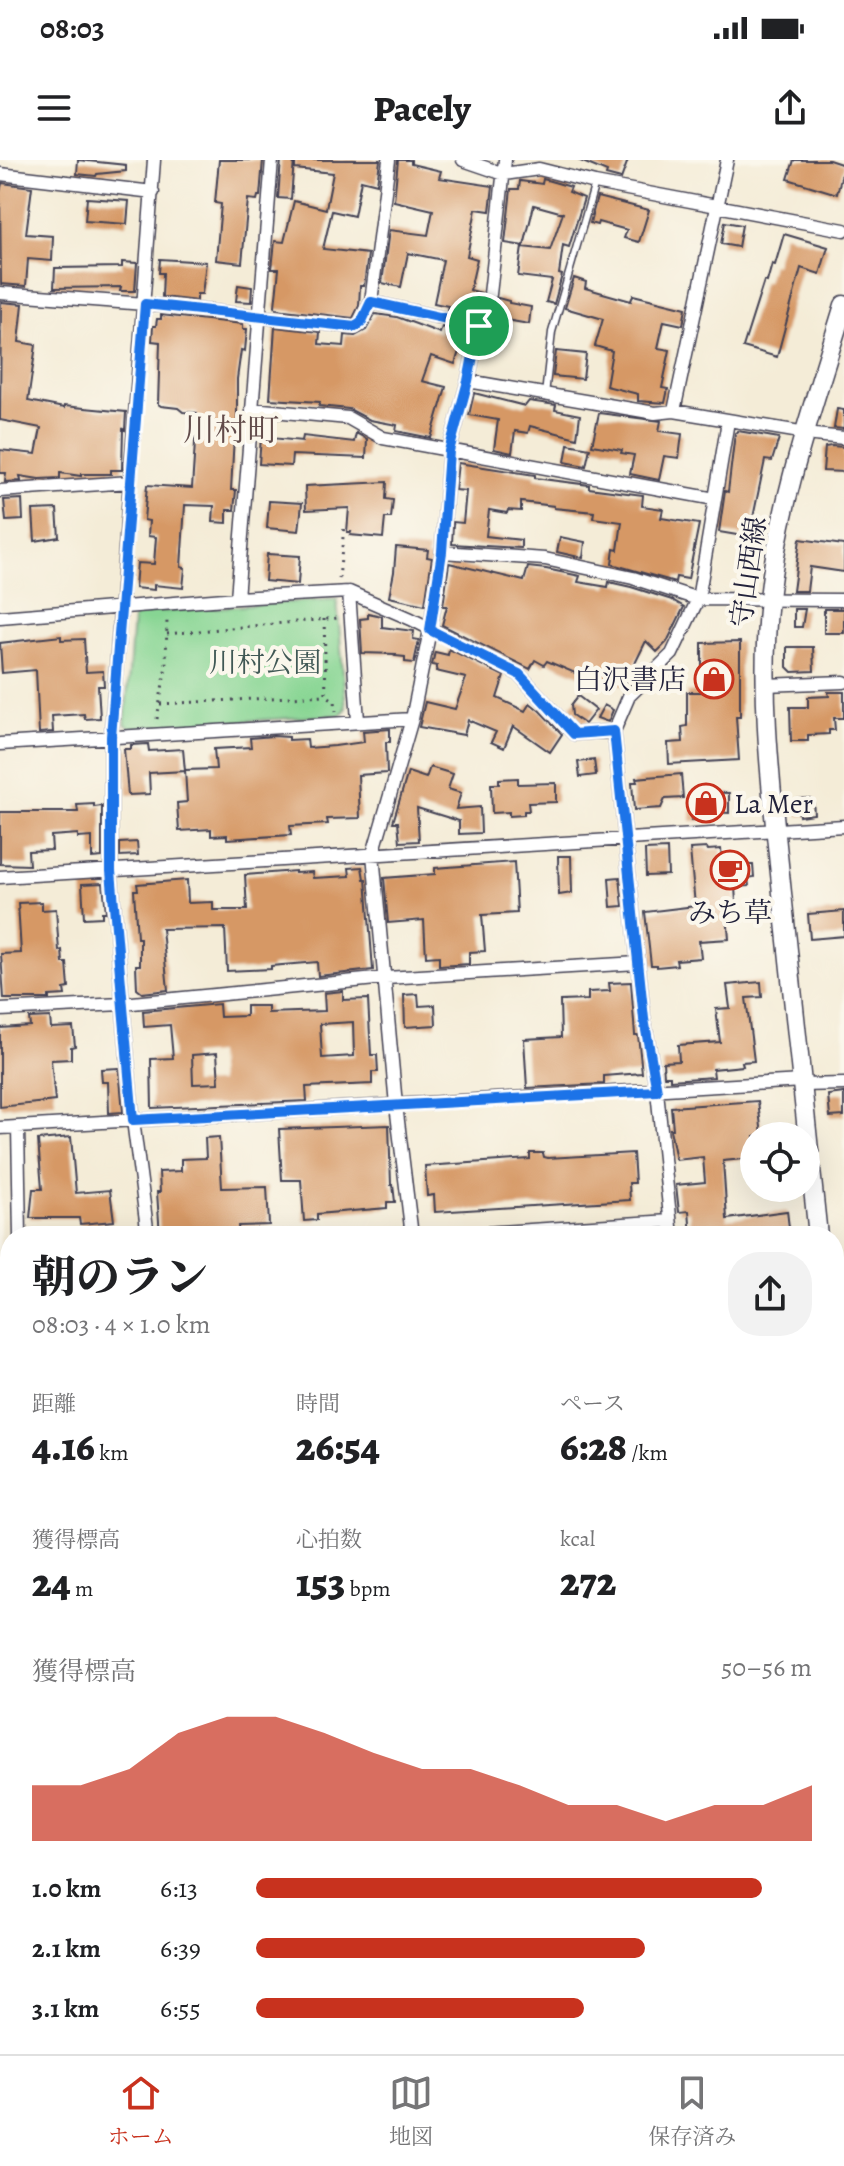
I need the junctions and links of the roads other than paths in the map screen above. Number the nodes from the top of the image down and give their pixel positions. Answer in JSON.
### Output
{"nodes":[{"id":1,"x":154,"y":160,"type":"edge"},
{"id":2,"x":272,"y":160,"type":"edge"},
{"id":3,"x":389,"y":160,"type":"edge"},
{"id":4,"x":463,"y":160,"type":"edge"},
{"id":5,"x":505,"y":160,"type":"edge"},
{"id":6,"x":727,"y":160,"type":"edge"},
{"id":7,"x":0,"y":174,"type":"edge"},
{"id":8,"x":504,"y":174,"type":"junction"},
{"id":9,"x":595,"y":183,"type":"junction"},
{"id":10,"x":153,"y":192,"type":"junction"},
{"id":11,"x":717,"y":206,"type":"junction"},
{"id":12,"x":844,"y":230,"type":"edge"},
{"id":13,"x":0,"y":293,"type":"edge"},
{"id":14,"x":371,"y":302,"type":"junction"},
{"id":15,"x":145,"y":304,"type":"junction"},
{"id":16,"x":844,"y":305,"type":"edge"},
{"id":17,"x":259,"y":315,"type":"junction"},
{"id":18,"x":479,"y":326,"type":"junction"},
{"id":19,"x":839,"y":341,"type":"edge"},
{"id":20,"x":468,"y":381,"type":"junction"},
{"id":21,"x":545,"y":395,"type":"junction"},
{"id":22,"x":252,"y":409,"type":"junction"},
{"id":23,"x":674,"y":411,"type":"junction"},
{"id":24,"x":728,"y":421,"type":"junction"},
{"id":25,"x":806,"y":434,"type":"junction"},
{"id":26,"x":844,"y":438,"type":"edge"},
{"id":27,"x":449,"y":451,"type":"junction"},
{"id":28,"x":130,"y":482,"type":"junction"},
{"id":29,"x":0,"y":491,"type":"edge"},
{"id":30,"x":715,"y":499,"type":"junction"},
{"id":31,"x":442,"y":552,"type":"junction"},
{"id":32,"x":343,"y":592,"type":"junction"},
{"id":33,"x":237,"y":598,"type":"junction"},
{"id":34,"x":769,"y":598,"type":"junction"},
{"id":35,"x":698,"y":599,"type":"junction"},
{"id":36,"x":844,"y":600,"type":"edge"},
{"id":37,"x":120,"y":609,"type":"junction"},
{"id":38,"x":0,"y":617,"type":"edge"},
{"id":39,"x":430,"y":630,"type":"junction"},
{"id":40,"x":844,"y":682,"type":"edge"},
{"id":41,"x":765,"y":685,"type":"junction"},
{"id":42,"x":412,"y":719,"type":"junction"},
{"id":43,"x":358,"y":721,"type":"junction"},
{"id":44,"x":614,"y":731,"type":"junction"},
{"id":45,"x":111,"y":737,"type":"junction"},
{"id":46,"x":0,"y":744,"type":"edge"},
{"id":47,"x":844,"y":826,"type":"edge"},
{"id":48,"x":776,"y":830,"type":"junction"},
{"id":49,"x":625,"y":839,"type":"junction"},
{"id":50,"x":373,"y":854,"type":"junction"},
{"id":51,"x":111,"y":871,"type":"junction"},
{"id":52,"x":0,"y":877,"type":"edge"},
{"id":53,"x":638,"y":963,"type":"junction"},
{"id":54,"x":386,"y":978,"type":"junction"},
{"id":55,"x":122,"y":1004,"type":"junction"},
{"id":56,"x":0,"y":1010,"type":"edge"},
{"id":57,"x":802,"y":1083,"type":"junction"},
{"id":58,"x":844,"y":1084,"type":"edge"},
{"id":59,"x":657,"y":1091,"type":"junction"},
{"id":60,"x":396,"y":1105,"type":"junction"},
{"id":61,"x":133,"y":1120,"type":"junction"},
{"id":62,"x":18,"y":1127,"type":"junction"},
{"id":63,"x":0,"y":1128,"type":"edge"},
{"id":64,"x":670,"y":1221,"type":"junction"},
{"id":65,"x":20,"y":1226,"type":"edge"},
{"id":66,"x":147,"y":1226,"type":"edge"},
{"id":67,"x":411,"y":1226,"type":"edge"},
{"id":68,"x":592,"y":1226,"type":"edge"},
{"id":69,"x":671,"y":1226,"type":"edge"},
{"id":70,"x":817,"y":1226,"type":"edge"}],
"edges":[{"from":1,"to":10,"type":"street"},
{"from":2,"to":17,"type":"street"},
{"from":3,"to":14,"type":"street"},
{"from":4,"to":8,"type":"street"},
{"from":5,"to":8,"type":"street"},
{"from":6,"to":11,"type":"street"},
{"from":7,"to":10,"type":"street"},
{"from":8,"to":9,"type":"street"},
{"from":8,"to":18,"type":"street"},
{"from":9,"to":11,"type":"street"},
{"from":9,"to":21,"type":"lane"},
{"from":10,"to":15,"type":"street"},
{"from":11,"to":12,"type":"street"},
{"from":11,"to":23,"type":"street"},
{"from":13,"to":15,"type":"street"},
{"from":14,"to":17,"type":"street"},
{"from":14,"to":18,"type":"street"},
{"from":15,"to":17,"type":"street"},
{"from":15,"to":28,"type":"street"},
{"from":16,"to":19,"type":"main road","name":"守山西線"},
{"from":17,"to":22,"type":"street"},
{"from":18,"to":20,"type":"street"},
{"from":19,"to":25,"type":"main road","name":"守山西線"},
{"from":20,"to":21,"type":"street"},
{"from":20,"to":27,"type":"street"},
{"from":21,"to":23,"type":"street"},
{"from":22,"to":27,"type":"street"},
{"from":22,"to":33,"type":"street"},
{"from":23,"to":24,"type":"street"},
{"from":24,"to":25,"type":"street"},
{"from":24,"to":30,"type":"street"},
{"from":25,"to":26,"type":"street"},
{"from":25,"to":34,"type":"main road","name":"守山西線"},
{"from":27,"to":30,"type":"street"},
{"from":27,"to":31,"type":"street"},
{"from":28,"to":29,"type":"street"},
{"from":28,"to":37,"type":"street"},
{"from":30,"to":35,"type":"street"},
{"from":31,"to":35,"type":"street"},
{"from":31,"to":39,"type":"street"},
{"from":32,"to":33,"type":"street"},
{"from":32,"to":39,"type":"street"},
{"from":32,"to":43,"type":"street"},
{"from":33,"to":37,"type":"street"},
{"from":34,"to":35,"type":"street"},
{"from":34,"to":36,"type":"street"},
{"from":34,"to":41,"type":"main road","name":"守山西線"},
{"from":35,"to":44,"type":"street"},
{"from":37,"to":38,"type":"street"},
{"from":37,"to":45,"type":"street"},
{"from":39,"to":42,"type":"street"},
{"from":39,"to":44,"type":"street"},
{"from":40,"to":41,"type":"street"},
{"from":41,"to":48,"type":"main road","name":"守山西線"},
{"from":42,"to":43,"type":"street"},
{"from":42,"to":50,"type":"street"},
{"from":43,"to":45,"type":"street"},
{"from":44,"to":49,"type":"street"},
{"from":45,"to":46,"type":"street"},
{"from":45,"to":51,"type":"street"},
{"from":47,"to":48,"type":"street"},
{"from":48,"to":49,"type":"street"},
{"from":48,"to":57,"type":"main road","name":"守山西線"},
{"from":49,"to":50,"type":"street"},
{"from":49,"to":53,"type":"street"},
{"from":50,"to":51,"type":"street"},
{"from":50,"to":54,"type":"street"},
{"from":51,"to":52,"type":"street"},
{"from":51,"to":55,"type":"street"},
{"from":53,"to":54,"type":"street"},
{"from":53,"to":59,"type":"street"},
{"from":54,"to":55,"type":"street"},
{"from":54,"to":60,"type":"street"},
{"from":55,"to":56,"type":"street"},
{"from":55,"to":61,"type":"street"},
{"from":57,"to":58,"type":"street"},
{"from":57,"to":59,"type":"street"},
{"from":57,"to":70,"type":"main road","name":"守山西線"},
{"from":59,"to":60,"type":"street"},
{"from":59,"to":64,"type":"street"},
{"from":60,"to":61,"type":"street"},
{"from":60,"to":67,"type":"street"},
{"from":61,"to":62,"type":"street"},
{"from":61,"to":66,"type":"street"},
{"from":62,"to":63,"type":"street"},
{"from":62,"to":65,"type":"street"},
{"from":64,"to":68,"type":"street"},
{"from":64,"to":69,"type":"street"}]}
